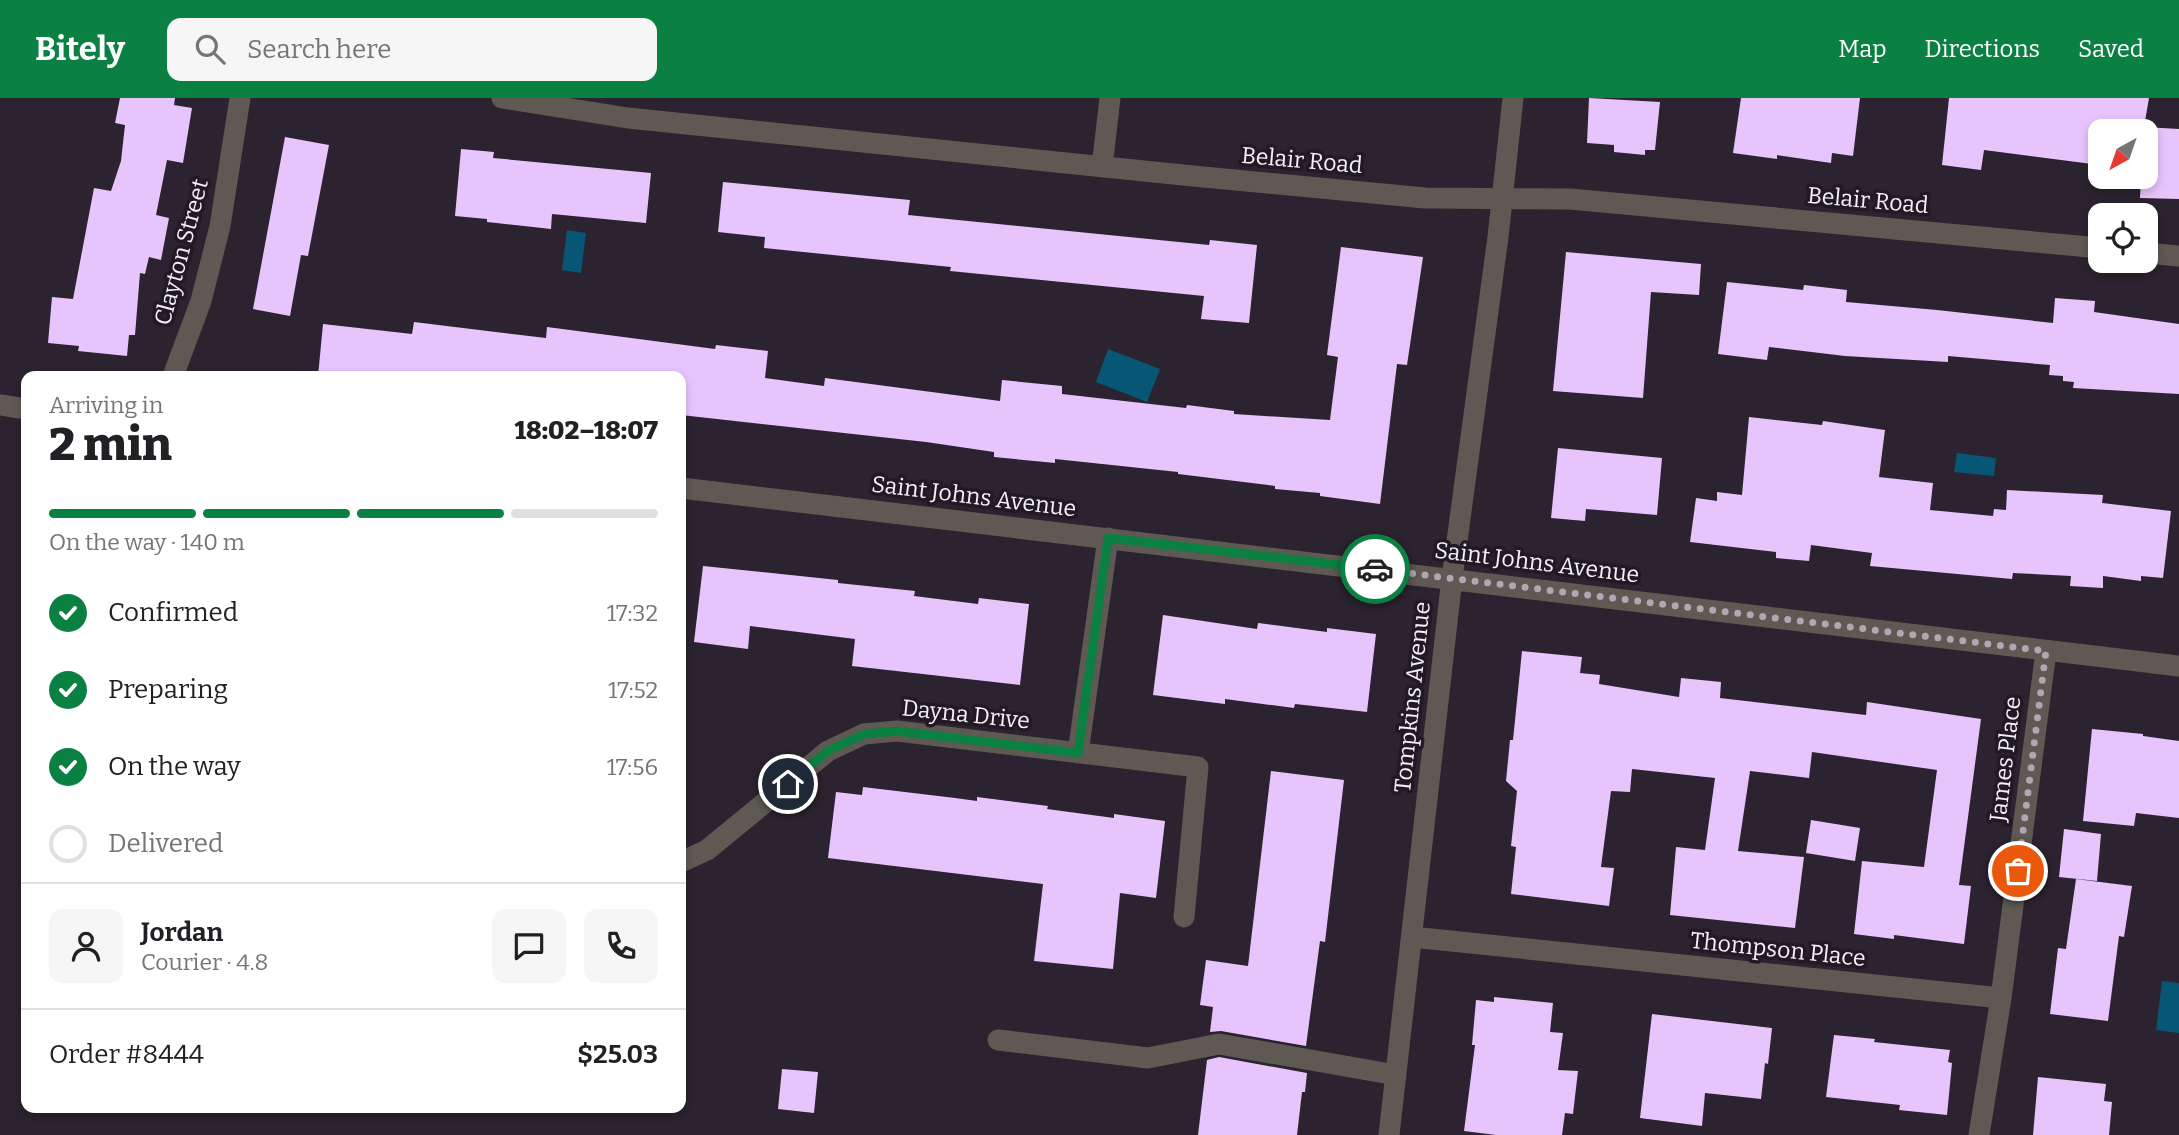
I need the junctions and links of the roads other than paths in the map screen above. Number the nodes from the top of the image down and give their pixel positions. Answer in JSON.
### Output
{"nodes":[{"id":1,"x":240,"y":98,"type":"edge"},
{"id":2,"x":502,"y":98,"type":"edge"},
{"id":3,"x":640,"y":98,"type":"edge"},
{"id":4,"x":1110,"y":98,"type":"edge"},
{"id":5,"x":1513,"y":98,"type":"edge"},
{"id":6,"x":628,"y":118,"type":"junction"},
{"id":7,"x":1102,"y":167,"type":"junction"},
{"id":8,"x":1503,"y":199,"type":"junction"},
{"id":9,"x":2088,"y":247,"type":"edge"},
{"id":10,"x":2158,"y":254,"type":"edge"},
{"id":11,"x":2179,"y":256,"type":"edge"},
{"id":12,"x":175,"y":371,"type":"edge"},
{"id":13,"x":0,"y":405,"type":"edge"},
{"id":14,"x":21,"y":408,"type":"edge"},
{"id":15,"x":686,"y":489,"type":"edge"},
{"id":16,"x":1108,"y":538,"type":"junction"},
{"id":17,"x":1452,"y":578,"type":"junction"},
{"id":18,"x":2046,"y":651,"type":"junction"},
{"id":19,"x":2179,"y":666,"type":"edge"},
{"id":20,"x":1078,"y":753,"type":"junction"},
{"id":21,"x":686,"y":860,"type":"edge"},
{"id":22,"x":1184,"y":916,"type":"dead end"},
{"id":23,"x":1412,"y":937,"type":"junction"},
{"id":24,"x":2001,"y":998,"type":"junction"},
{"id":25,"x":998,"y":1040,"type":"dead end"},
{"id":26,"x":1396,"y":1075,"type":"junction"},
{"id":27,"x":1389,"y":1135,"type":"edge"},
{"id":28,"x":1979,"y":1135,"type":"edge"}],
"edges":[{"from":1,"to":12,"type":"street","name":"Clayton Street"},
{"from":2,"to":6,"type":"street","name":"Belair Road"},
{"from":3,"to":6,"type":"street"},
{"from":4,"to":7,"type":"street"},
{"from":5,"to":8,"type":"street","name":"Tompkins Avenue"},
{"from":6,"to":7,"type":"street","name":"Belair Road"},
{"from":7,"to":8,"type":"street","name":"Belair Road"},
{"from":8,"to":9,"type":"street","name":"Belair Road"},
{"from":8,"to":17,"type":"street","name":"Tompkins Avenue"},
{"from":10,"to":11,"type":"street"},
{"from":13,"to":14,"type":"street"},
{"from":15,"to":16,"type":"street","name":"Saint Johns Avenue"},
{"from":16,"to":17,"type":"street","name":"Saint Johns Avenue"},
{"from":16,"to":20,"type":"street"},
{"from":17,"to":18,"type":"street","name":"Saint Johns Avenue"},
{"from":17,"to":23,"type":"street","name":"Tompkins Avenue"},
{"from":18,"to":19,"type":"street","name":"Saint Johns Avenue"},
{"from":18,"to":24,"type":"street","name":"James Place"},
{"from":20,"to":21,"type":"street","name":"Dayna Drive"},
{"from":20,"to":22,"type":"street","name":"Dayna Drive"},
{"from":23,"to":24,"type":"street","name":"Thompson Place"},
{"from":23,"to":26,"type":"street","name":"Tompkins Avenue"},
{"from":24,"to":28,"type":"street"},
{"from":25,"to":26,"type":"street"},
{"from":26,"to":27,"type":"street","name":"Tompkins Avenue"}]}
